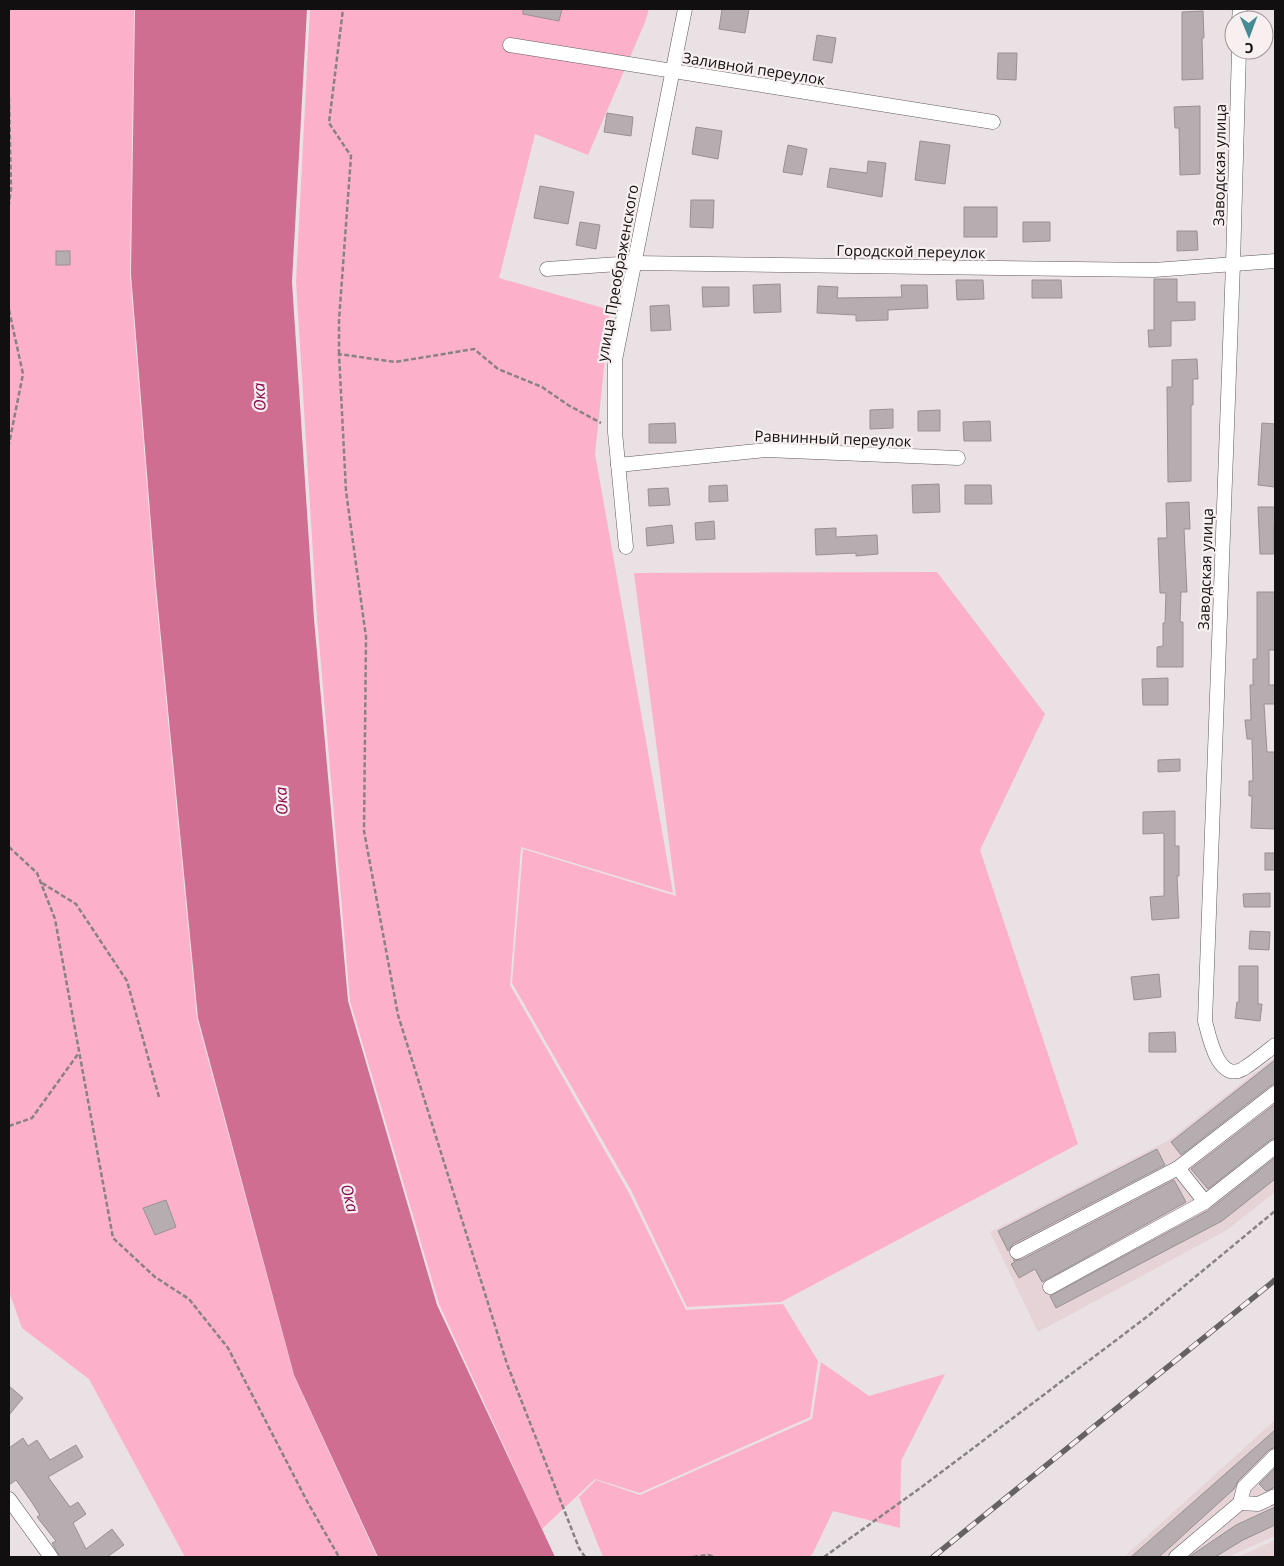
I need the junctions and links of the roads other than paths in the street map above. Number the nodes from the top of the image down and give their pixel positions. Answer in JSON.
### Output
{"nodes":[{"id":1,"x":685,"y":9,"type":"edge"},
{"id":2,"x":510,"y":45,"type":"dead end"},
{"id":3,"x":1239,"y":60,"type":"edge"},
{"id":4,"x":672,"y":72,"type":"junction"},
{"id":5,"x":993,"y":122,"type":"dead end"},
{"id":6,"x":1275,"y":261,"type":"edge"},
{"id":7,"x":634,"y":263,"type":"junction"},
{"id":8,"x":1233,"y":264,"type":"junction"},
{"id":9,"x":547,"y":269,"type":"dead end"},
{"id":10,"x":958,"y":458,"type":"dead end"},
{"id":11,"x":618,"y":465,"type":"junction"},
{"id":12,"x":626,"y":546,"type":"dead end"},
{"id":13,"x":1275,"y":1045,"type":"edge"},
{"id":14,"x":1275,"y":1093,"type":"edge"},
{"id":15,"x":1275,"y":1147,"type":"edge"},
{"id":16,"x":1178,"y":1168,"type":"junction"},
{"id":17,"x":1206,"y":1202,"type":"junction"},
{"id":18,"x":1017,"y":1252,"type":"dead end"},
{"id":19,"x":1050,"y":1287,"type":"dead end"},
{"id":20,"x":1275,"y":1456,"type":"edge"},
{"id":21,"x":1275,"y":1496,"type":"edge"},
{"id":22,"x":9,"y":1499,"type":"edge"},
{"id":23,"x":1240,"y":1503,"type":"junction"},
{"id":24,"x":51,"y":1557,"type":"edge"},
{"id":25,"x":1176,"y":1557,"type":"edge"}],
"edges":[{"from":1,"to":4,"type":"street","name":"улица Преображенского"},
{"from":2,"to":4,"type":"street","name":"Заливной переулок"},
{"from":3,"to":8,"type":"street","name":"Заводская улица"},
{"from":4,"to":5,"type":"street","name":"Заливной переулок"},
{"from":4,"to":7,"type":"street","name":"улица Преображенского"},
{"from":6,"to":8,"type":"street","name":"Городской переулок"},
{"from":7,"to":8,"type":"street","name":"Городской переулок"},
{"from":7,"to":9,"type":"street","name":"Городской переулок"},
{"from":7,"to":11,"type":"street","name":"улица Преображенского"},
{"from":8,"to":13,"type":"street","name":"Заводская улица"},
{"from":10,"to":11,"type":"street","name":"Равнинный переулок"},
{"from":11,"to":12,"type":"street","name":"улица Преображенского"},
{"from":14,"to":16,"type":"street"},
{"from":15,"to":17,"type":"street"},
{"from":16,"to":17,"type":"street"},
{"from":16,"to":18,"type":"street"},
{"from":17,"to":19,"type":"street"},
{"from":20,"to":23,"type":"street"},
{"from":21,"to":23,"type":"street"},
{"from":22,"to":24,"type":"street"},
{"from":23,"to":25,"type":"street"}]}
